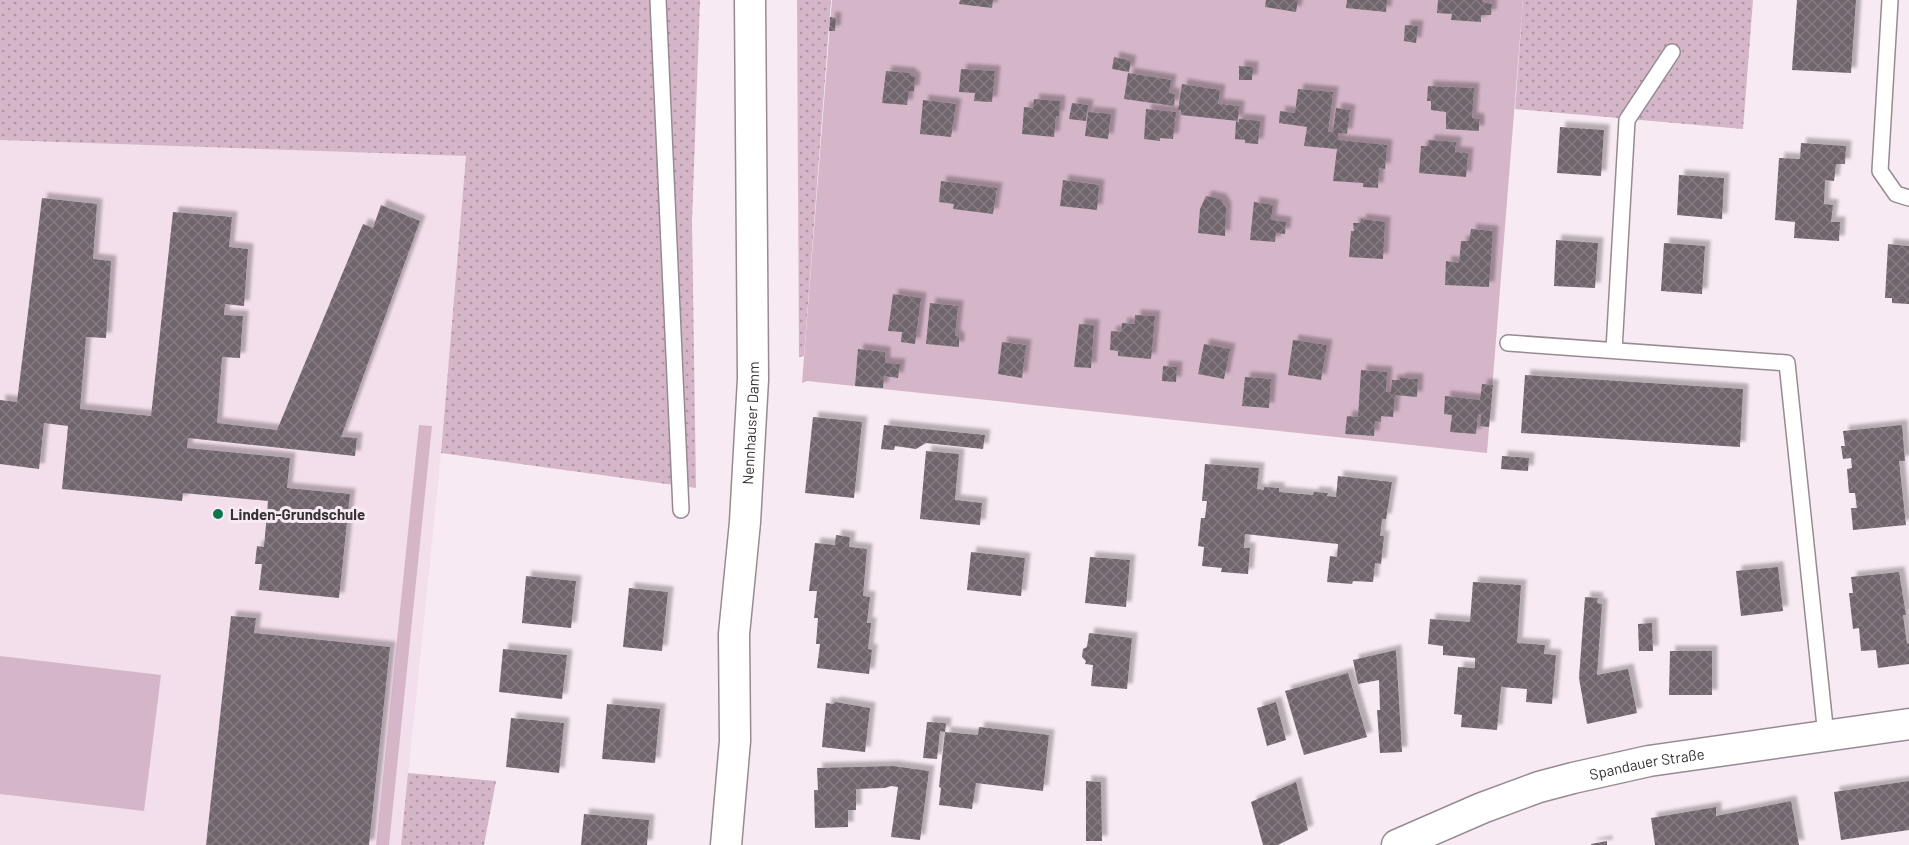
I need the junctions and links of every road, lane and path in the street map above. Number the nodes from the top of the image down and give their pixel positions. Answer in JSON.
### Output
{"nodes":[{"id":1,"x":658,"y":0,"type":"edge"},
{"id":2,"x":750,"y":0,"type":"edge"},
{"id":3,"x":1890,"y":0,"type":"edge"},
{"id":4,"x":1672,"y":52,"type":"dead end"},
{"id":5,"x":1909,"y":198,"type":"edge"},
{"id":6,"x":1508,"y":343,"type":"dead end"},
{"id":7,"x":1614,"y":350,"type":"junction"},
{"id":8,"x":681,"y":510,"type":"dead end"},
{"id":9,"x":1909,"y":724,"type":"edge"},
{"id":10,"x":1826,"y":736,"type":"junction"},
{"id":11,"x":726,"y":845,"type":"edge"},
{"id":12,"x":1397,"y":845,"type":"edge"}],
"edges":[{"from":1,"to":8,"type":"lane"},
{"from":2,"to":11,"type":"street","name":"Nennhauser Damm"},
{"from":3,"to":5,"type":"lane"},
{"from":4,"to":7,"type":"lane"},
{"from":6,"to":7,"type":"lane"},
{"from":7,"to":10,"type":"lane"},
{"from":9,"to":10,"type":"street","name":"Spandauer Straße"},
{"from":10,"to":12,"type":"street","name":"Spandauer Straße"}]}
